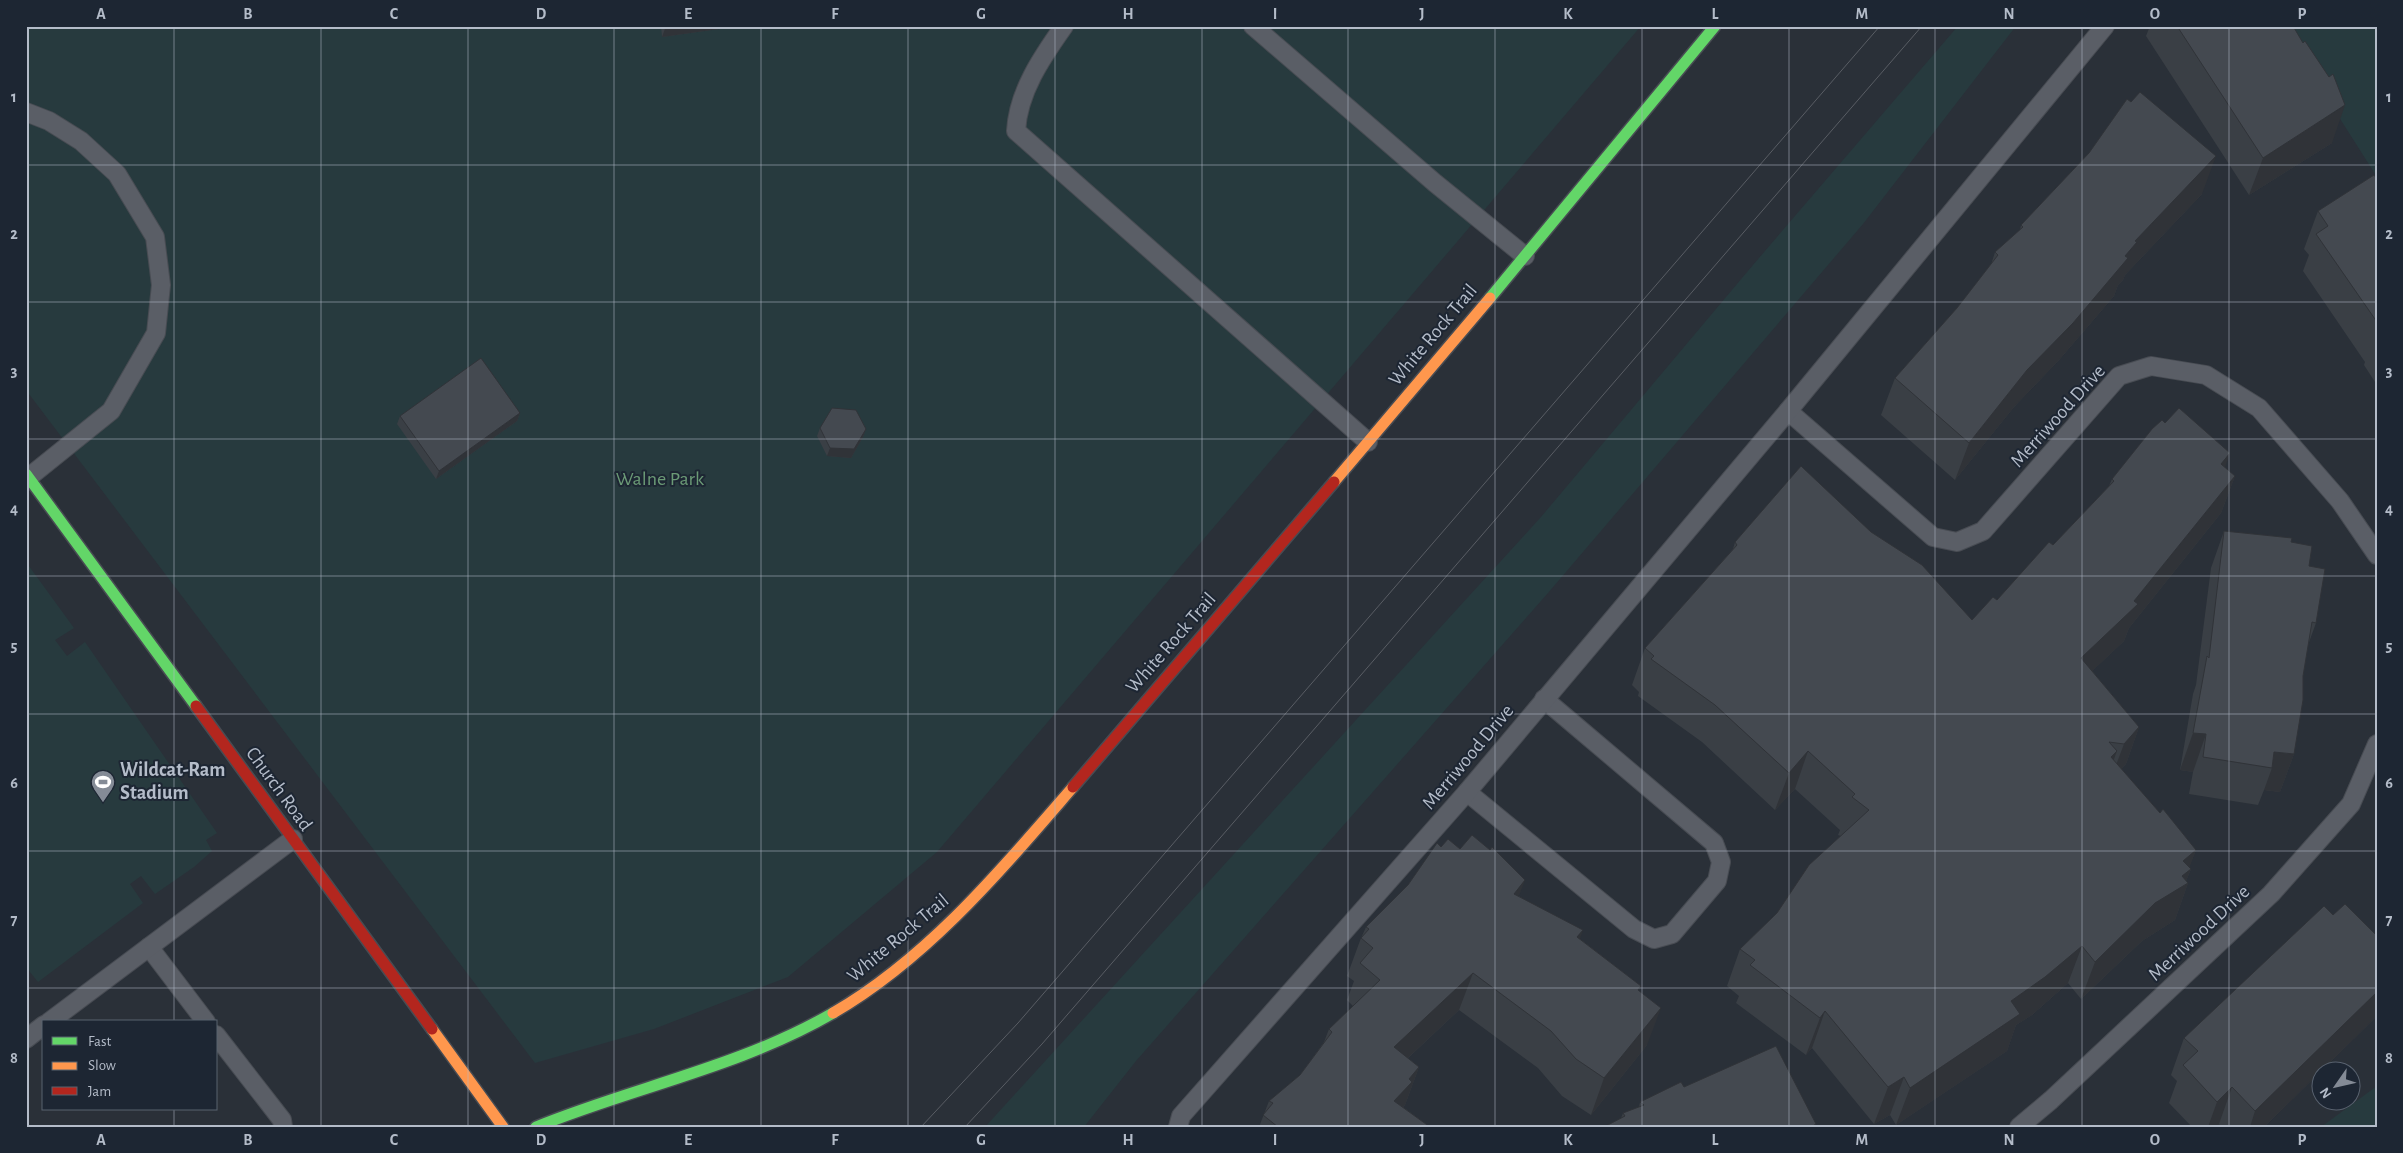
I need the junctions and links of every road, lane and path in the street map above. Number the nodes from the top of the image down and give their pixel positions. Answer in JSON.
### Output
{"nodes":[{"id":1,"x":1064,"y":26,"type":"edge"},
{"id":2,"x":1253,"y":26,"type":"edge"},
{"id":3,"x":1715,"y":26,"type":"edge"},
{"id":4,"x":2105,"y":26,"type":"edge"},
{"id":5,"x":26,"y":112,"type":"edge"},
{"id":6,"x":1525,"y":256,"type":"junction"},
{"id":7,"x":1788,"y":411,"type":"junction"},
{"id":8,"x":1368,"y":442,"type":"junction"},
{"id":9,"x":28,"y":476,"type":"edge"},
{"id":10,"x":2377,"y":555,"type":"edge"},
{"id":11,"x":1544,"y":700,"type":"junction"},
{"id":12,"x":2377,"y":744,"type":"edge"},
{"id":13,"x":1467,"y":792,"type":"junction"},
{"id":14,"x":293,"y":839,"type":"junction"},
{"id":15,"x":149,"y":947,"type":"junction"},
{"id":16,"x":52,"y":1020,"type":"edge"},
{"id":17,"x":204,"y":1020,"type":"edge"},
{"id":18,"x":42,"y":1027,"type":"edge"},
{"id":19,"x":26,"y":1038,"type":"edge"},
{"id":20,"x":218,"y":1038,"type":"edge"},
{"id":21,"x":282,"y":1123,"type":"edge"},
{"id":22,"x":503,"y":1127,"type":"edge"},
{"id":23,"x":536,"y":1127,"type":"edge"},
{"id":24,"x":1178,"y":1127,"type":"edge"},
{"id":25,"x":2019,"y":1127,"type":"edge"}],
"edges":[{"from":1,"to":8,"type":"lane"},
{"from":2,"to":6,"type":"lane"},
{"from":3,"to":6,"type":"street","name":"White Rock Trail"},
{"from":4,"to":7,"type":"lane","name":"Merriwood Drive"},
{"from":5,"to":9,"type":"lane"},
{"from":6,"to":8,"type":"street","name":"White Rock Trail"},
{"from":7,"to":10,"type":"lane","name":"Merriwood Drive"},
{"from":7,"to":11,"type":"lane","name":"Merriwood Drive"},
{"from":8,"to":23,"type":"street","name":"White Rock Trail"},
{"from":9,"to":14,"type":"street","name":"Church Road"},
{"from":11,"to":13,"type":"lane","name":"Merriwood Drive"},
{"from":11,"to":13,"type":"lane"},
{"from":12,"to":25,"type":"lane","name":"Merriwood Drive"},
{"from":13,"to":24,"type":"lane","name":"Merriwood Drive"},
{"from":14,"to":15,"type":"lane"},
{"from":14,"to":22,"type":"street","name":"Church Road"},
{"from":15,"to":16,"type":"lane"},
{"from":15,"to":17,"type":"lane"},
{"from":18,"to":19,"type":"lane"},
{"from":20,"to":21,"type":"lane"}]}
